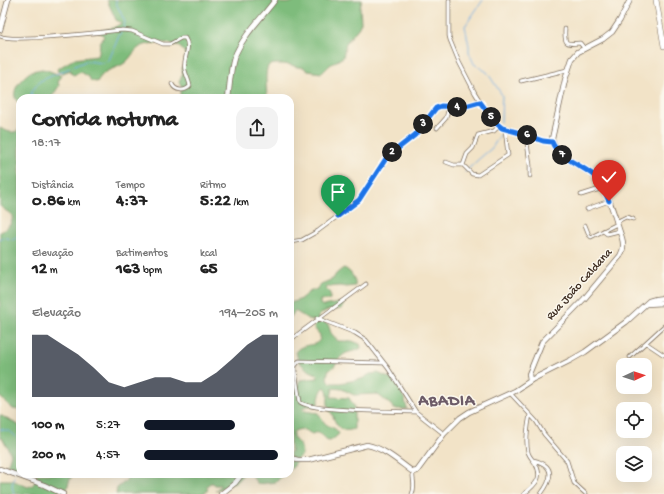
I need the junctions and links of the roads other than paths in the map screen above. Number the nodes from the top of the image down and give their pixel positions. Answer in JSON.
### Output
{"nodes":[{"id":1,"x":8,"y":0,"type":"edge"},
{"id":2,"x":275,"y":0,"type":"edge"},
{"id":3,"x":449,"y":0,"type":"edge"},
{"id":4,"x":630,"y":0,"type":"edge"},
{"id":5,"x":656,"y":0,"type":"edge"},
{"id":6,"x":565,"y":29,"type":"dead end"},
{"id":7,"x":0,"y":30,"type":"edge"},
{"id":8,"x":0,"y":36,"type":"edge"},
{"id":9,"x":664,"y":46,"type":"edge"},
{"id":10,"x":584,"y":48,"type":"junction"},
{"id":11,"x":567,"y":70,"type":"junction"},
{"id":12,"x":521,"y":81,"type":"dead end"},
{"id":13,"x":172,"y":84,"type":"dead end"},
{"id":14,"x":229,"y":94,"type":"edge"},
{"id":15,"x":480,"y":102,"type":"junction"},
{"id":16,"x":449,"y":107,"type":"junction"},
{"id":17,"x":499,"y":126,"type":"junction"},
{"id":18,"x":437,"y":128,"type":"dead end"},
{"id":19,"x":505,"y":130,"type":"junction"},
{"id":20,"x":526,"y":135,"type":"junction"},
{"id":21,"x":552,"y":142,"type":"junction"},
{"id":22,"x":446,"y":162,"type":"dead end"},
{"id":23,"x":463,"y":166,"type":"junction"},
{"id":24,"x":530,"y":176,"type":"dead end"},
{"id":25,"x":604,"y":188,"type":"junction"},
{"id":26,"x":581,"y":195,"type":"dead end"},
{"id":27,"x":609,"y":201,"type":"junction"},
{"id":28,"x":587,"y":209,"type":"dead end"},
{"id":29,"x":633,"y":219,"type":"dead end"},
{"id":30,"x":616,"y":223,"type":"junction"},
{"id":31,"x":584,"y":225,"type":"dead end"},
{"id":32,"x":603,"y":231,"type":"junction"},
{"id":33,"x":619,"y":231,"type":"junction"},
{"id":34,"x":294,"y":241,"type":"edge"},
{"id":35,"x":366,"y":284,"type":"dead end"},
{"id":36,"x":664,"y":298,"type":"edge"},
{"id":37,"x":664,"y":302,"type":"edge"},
{"id":38,"x":646,"y":304,"type":"junction"},
{"id":39,"x":317,"y":318,"type":"junction"},
{"id":40,"x":664,"y":326,"type":"edge"},
{"id":41,"x":294,"y":337,"type":"edge"},
{"id":42,"x":646,"y":343,"type":"junction"},
{"id":43,"x":664,"y":355,"type":"edge"},
{"id":44,"x":630,"y":357,"type":"dead end"},
{"id":45,"x":384,"y":364,"type":"junction"},
{"id":46,"x":531,"y":380,"type":"junction"},
{"id":47,"x":510,"y":393,"type":"junction"},
{"id":48,"x":410,"y":404,"type":"junction"},
{"id":49,"x":406,"y":411,"type":"junction"},
{"id":50,"x":416,"y":412,"type":"junction"},
{"id":51,"x":530,"y":414,"type":"junction"},
{"id":52,"x":444,"y":434,"type":"junction"},
{"id":53,"x":294,"y":459,"type":"edge"},
{"id":54,"x":533,"y":460,"type":"junction"},
{"id":55,"x":0,"y":469,"type":"edge"},
{"id":56,"x":413,"y":472,"type":"junction"},
{"id":57,"x":16,"y":474,"type":"edge"},
{"id":58,"x":26,"y":478,"type":"edge"},
{"id":59,"x":239,"y":478,"type":"edge"},
{"id":60,"x":63,"y":494,"type":"edge"},
{"id":61,"x":221,"y":494,"type":"edge"},
{"id":62,"x":412,"y":494,"type":"edge"},
{"id":63,"x":524,"y":494,"type":"edge"},
{"id":64,"x":541,"y":494,"type":"edge"},
{"id":65,"x":586,"y":494,"type":"edge"}],
"edges":[{"from":1,"to":7,"type":"street"},
{"from":2,"to":14,"type":"street"},
{"from":3,"to":15,"type":"street"},
{"from":4,"to":10,"type":"street"},
{"from":5,"to":9,"type":"main road"},
{"from":6,"to":10,"type":"street"},
{"from":8,"to":13,"type":"street"},
{"from":10,"to":11,"type":"street"},
{"from":11,"to":12,"type":"street"},
{"from":11,"to":21,"type":"street"},
{"from":15,"to":16,"type":"street"},
{"from":15,"to":17,"type":"street"},
{"from":16,"to":18,"type":"street"},
{"from":16,"to":34,"type":"street"},
{"from":17,"to":19,"type":"street"},
{"from":17,"to":23,"type":"street"},
{"from":19,"to":20,"type":"street"},
{"from":19,"to":23,"type":"street"},
{"from":20,"to":21,"type":"street"},
{"from":20,"to":24,"type":"street"},
{"from":21,"to":25,"type":"street","name":"Rua João Caldana"},
{"from":22,"to":23,"type":"street"},
{"from":25,"to":26,"type":"street"},
{"from":25,"to":27,"type":"street","name":"Rua João Caldana"},
{"from":27,"to":28,"type":"street"},
{"from":27,"to":30,"type":"street","name":"Rua João Caldana"},
{"from":29,"to":30,"type":"street"},
{"from":30,"to":32,"type":"street"},
{"from":30,"to":33,"type":"street","name":"Rua João Caldana"},
{"from":31,"to":32,"type":"street"},
{"from":32,"to":33,"type":"street"},
{"from":33,"to":46,"type":"street","name":"Rua João Caldana"},
{"from":35,"to":39,"type":"street"},
{"from":36,"to":38,"type":"street"},
{"from":37,"to":38,"type":"street"},
{"from":38,"to":46,"type":"street"},
{"from":39,"to":41,"type":"street"},
{"from":39,"to":45,"type":"street"},
{"from":40,"to":42,"type":"street"},
{"from":42,"to":43,"type":"street"},
{"from":42,"to":44,"type":"street"},
{"from":45,"to":48,"type":"street"},
{"from":45,"to":49,"type":"street"},
{"from":46,"to":47,"type":"street"},
{"from":47,"to":51,"type":"street"},
{"from":47,"to":52,"type":"street"},
{"from":48,"to":49,"type":"street"},
{"from":48,"to":50,"type":"street"},
{"from":49,"to":50,"type":"street"},
{"from":50,"to":52,"type":"street"},
{"from":51,"to":54,"type":"street"},
{"from":51,"to":65,"type":"street"},
{"from":52,"to":56,"type":"street"},
{"from":53,"to":56,"type":"street"},
{"from":54,"to":63,"type":"street"},
{"from":54,"to":64,"type":"street"},
{"from":55,"to":57,"type":"street"},
{"from":56,"to":62,"type":"street"},
{"from":58,"to":60,"type":"street"},
{"from":59,"to":61,"type":"street"}]}
